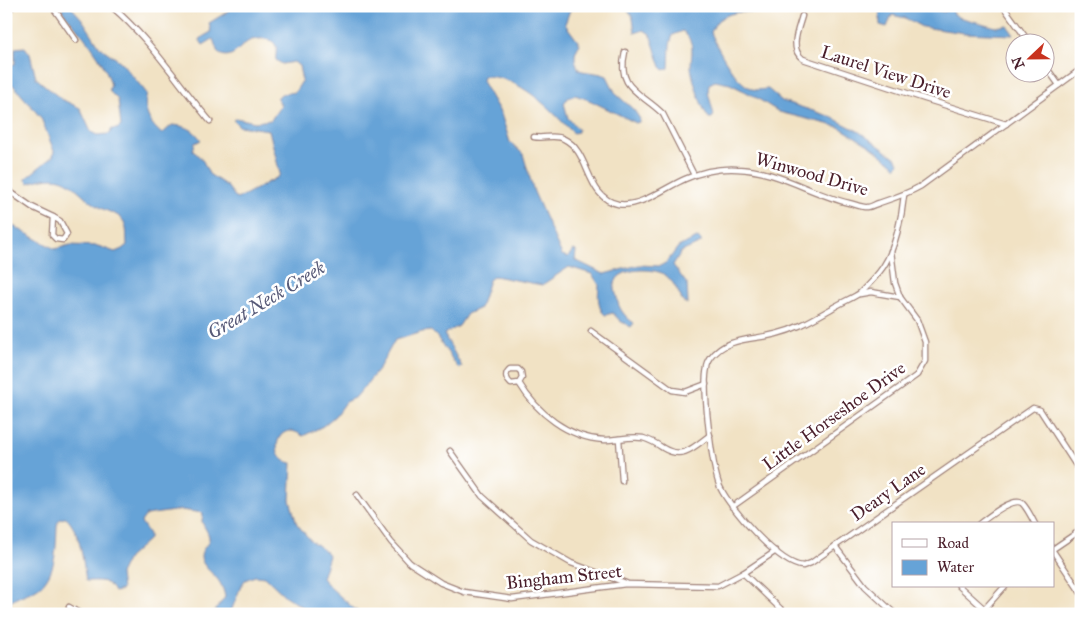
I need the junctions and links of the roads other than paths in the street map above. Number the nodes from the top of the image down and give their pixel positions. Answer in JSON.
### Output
{"nodes":[{"id":1,"x":13,"y":6,"type":"edge"},
{"id":2,"x":52,"y":6,"type":"edge"},
{"id":3,"x":111,"y":6,"type":"edge"},
{"id":4,"x":1003,"y":6,"type":"edge"},
{"id":5,"x":6,"y":12,"type":"edge"},
{"id":6,"x":802,"y":16,"type":"dead end"},
{"id":7,"x":1022,"y":32,"type":"edge"},
{"id":8,"x":76,"y":40,"type":"dead end"},
{"id":9,"x":625,"y":52,"type":"dead end"},
{"id":10,"x":1081,"y":69,"type":"edge"},
{"id":11,"x":1054,"y":77,"type":"edge"},
{"id":12,"x":1060,"y":85,"type":"junction"},
{"id":13,"x":210,"y":121,"type":"dead end"},
{"id":14,"x":1006,"y":124,"type":"junction"},
{"id":15,"x":534,"y":137,"type":"dead end"},
{"id":16,"x":694,"y":175,"type":"junction"},
{"id":17,"x":6,"y":189,"type":"edge"},
{"id":18,"x":904,"y":195,"type":"junction"},
{"id":19,"x":53,"y":217,"type":"junction"},
{"id":20,"x":891,"y":250,"type":"junction"},
{"id":21,"x":859,"y":294,"type":"junction"},
{"id":22,"x":900,"y":297,"type":"junction"},
{"id":23,"x":591,"y":331,"type":"dead end"},
{"id":24,"x":518,"y":383,"type":"dead end"},
{"id":25,"x":706,"y":384,"type":"junction"},
{"id":26,"x":710,"y":436,"type":"junction"},
{"id":27,"x":619,"y":439,"type":"junction"},
{"id":28,"x":450,"y":451,"type":"dead end"},
{"id":29,"x":1081,"y":473,"type":"edge"},
{"id":30,"x":622,"y":480,"type":"dead end"},
{"id":31,"x":357,"y":495,"type":"dead end"},
{"id":32,"x":732,"y":507,"type":"junction"},
{"id":33,"x":982,"y":522,"type":"edge"},
{"id":34,"x":1035,"y":522,"type":"edge"},
{"id":35,"x":1081,"y":530,"type":"edge"},
{"id":36,"x":835,"y":546,"type":"junction"},
{"id":37,"x":1054,"y":549,"type":"edge"},
{"id":38,"x":776,"y":551,"type":"junction"},
{"id":39,"x":1054,"y":552,"type":"edge"},
{"id":40,"x":743,"y":573,"type":"junction"},
{"id":41,"x":626,"y":584,"type":"junction"},
{"id":42,"x":962,"y":588,"type":"edge"},
{"id":43,"x":1003,"y":588,"type":"edge"},
{"id":44,"x":1081,"y":593,"type":"edge"},
{"id":45,"x":69,"y":607,"type":"dead end"},
{"id":46,"x":984,"y":609,"type":"junction"},
{"id":47,"x":82,"y":614,"type":"edge"},
{"id":48,"x":786,"y":614,"type":"edge"},
{"id":49,"x":895,"y":614,"type":"edge"},
{"id":50,"x":980,"y":614,"type":"edge"},
{"id":51,"x":990,"y":614,"type":"edge"}],
"edges":[{"from":1,"to":5,"type":"street"},
{"from":2,"to":8,"type":"street"},
{"from":3,"to":13,"type":"street"},
{"from":4,"to":7,"type":"street"},
{"from":6,"to":14,"type":"street","name":"Laurel View Drive"},
{"from":9,"to":16,"type":"street"},
{"from":10,"to":12,"type":"street","name":"Winwood Drive"},
{"from":11,"to":12,"type":"street"},
{"from":12,"to":14,"type":"street","name":"Winwood Drive"},
{"from":14,"to":18,"type":"street","name":"Winwood Drive"},
{"from":15,"to":16,"type":"street","name":"Winwood Drive"},
{"from":16,"to":18,"type":"street","name":"Winwood Drive"},
{"from":17,"to":19,"type":"street"},
{"from":18,"to":20,"type":"street"},
{"from":19,"to":19,"type":"street"},
{"from":20,"to":21,"type":"street"},
{"from":20,"to":22,"type":"street","name":"Little Horseshoe Drive"},
{"from":21,"to":22,"type":"street"},
{"from":21,"to":25,"type":"street"},
{"from":22,"to":32,"type":"street","name":"Little Horseshoe Drive"},
{"from":23,"to":25,"type":"street"},
{"from":24,"to":27,"type":"street"},
{"from":25,"to":26,"type":"street"},
{"from":26,"to":27,"type":"street"},
{"from":26,"to":32,"type":"street"},
{"from":27,"to":30,"type":"street"},
{"from":28,"to":41,"type":"street"},
{"from":29,"to":36,"type":"street","name":"Deary Lane"},
{"from":31,"to":41,"type":"street","name":"Bingham Street"},
{"from":32,"to":38,"type":"street"},
{"from":33,"to":34,"type":"street"},
{"from":35,"to":37,"type":"street"},
{"from":36,"to":38,"type":"street","name":"Deary Lane"},
{"from":36,"to":49,"type":"street"},
{"from":38,"to":40,"type":"street","name":"Bingham Street"},
{"from":39,"to":44,"type":"street"},
{"from":40,"to":41,"type":"street","name":"Bingham Street"},
{"from":40,"to":48,"type":"street"},
{"from":42,"to":46,"type":"street"},
{"from":43,"to":46,"type":"street"},
{"from":45,"to":47,"type":"street"},
{"from":46,"to":50,"type":"street"},
{"from":46,"to":51,"type":"street"}]}
